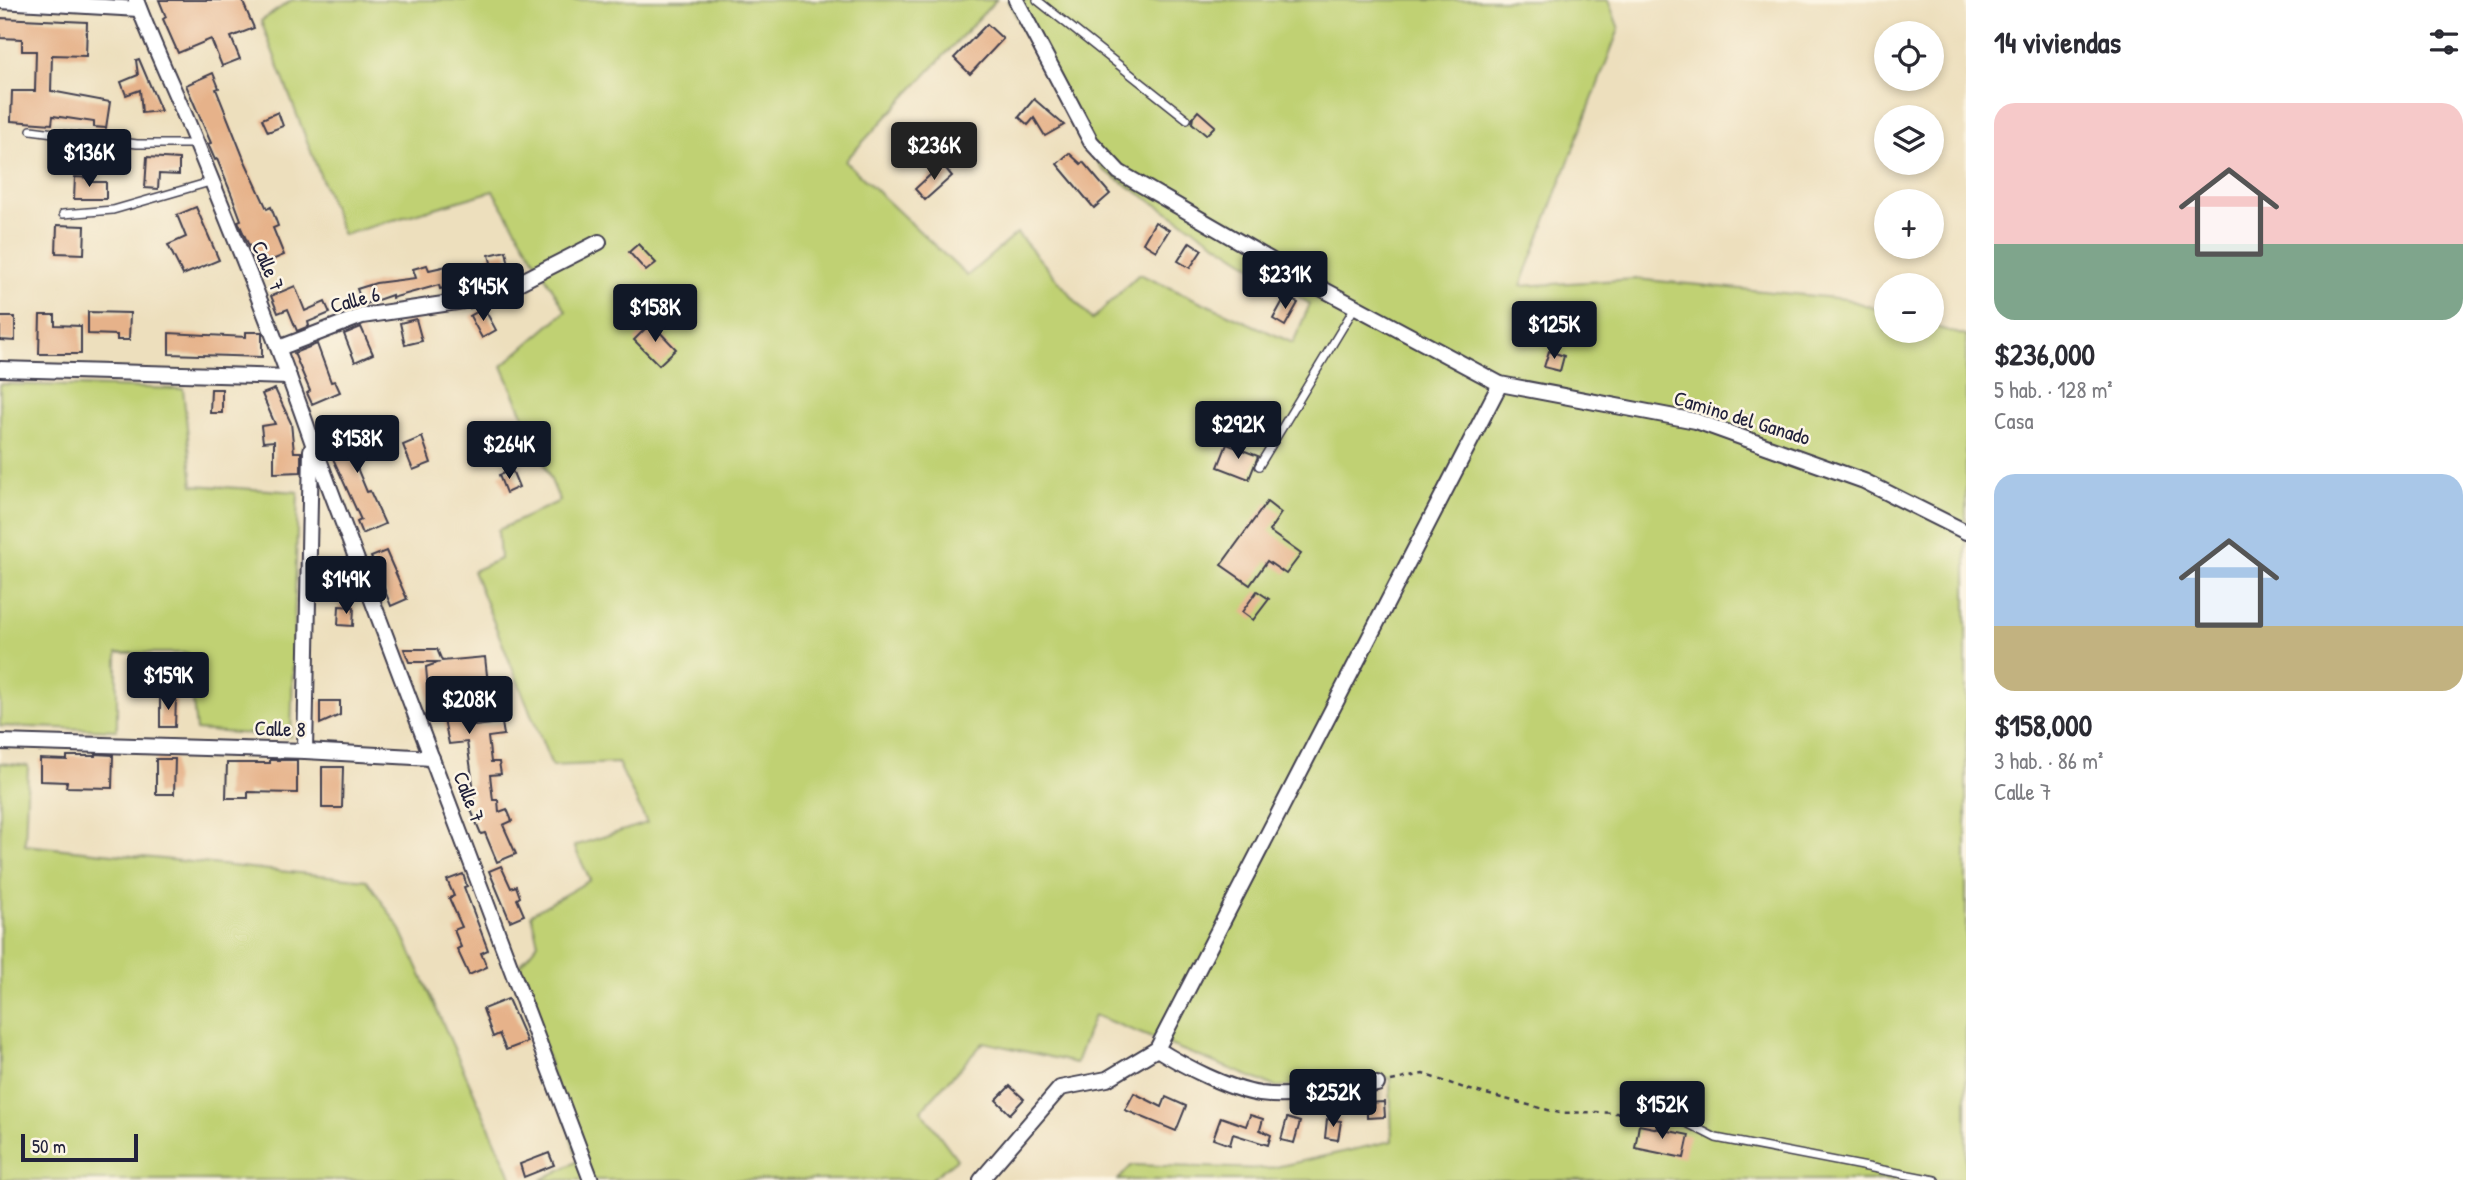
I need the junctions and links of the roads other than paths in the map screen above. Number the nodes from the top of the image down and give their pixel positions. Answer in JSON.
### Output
{"nodes":[{"id":1,"x":1016,"y":0,"type":"edge"},
{"id":2,"x":1037,"y":0,"type":"edge"},
{"id":3,"x":0,"y":1,"type":"edge"},
{"id":4,"x":137,"y":4,"type":"edge"},
{"id":5,"x":1187,"y":119,"type":"dead end"},
{"id":6,"x":31,"y":130,"type":"dead end"},
{"id":7,"x":197,"y":144,"type":"junction"},
{"id":8,"x":210,"y":182,"type":"junction"},
{"id":9,"x":63,"y":214,"type":"dead end"},
{"id":10,"x":599,"y":242,"type":"dead end"},
{"id":11,"x":1355,"y":307,"type":"junction"},
{"id":12,"x":279,"y":348,"type":"junction"},
{"id":13,"x":0,"y":369,"type":"edge"},
{"id":14,"x":289,"y":377,"type":"junction"},
{"id":15,"x":1500,"y":384,"type":"junction"},
{"id":16,"x":312,"y":441,"type":"junction"},
{"id":17,"x":1259,"y":466,"type":"dead end"},
{"id":18,"x":1966,"y":532,"type":"edge"},
{"id":19,"x":0,"y":742,"type":"edge"},
{"id":20,"x":305,"y":751,"type":"junction"},
{"id":21,"x":432,"y":758,"type":"junction"},
{"id":22,"x":1157,"y":1049,"type":"junction"},
{"id":23,"x":1377,"y":1084,"type":"road end"},
{"id":24,"x":1673,"y":1116,"type":"road end"},
{"id":25,"x":591,"y":1180,"type":"edge"},
{"id":26,"x":981,"y":1180,"type":"edge"},
{"id":27,"x":1936,"y":1180,"type":"edge"}],
"edges":[{"from":1,"to":11,"type":"street","name":"Camino del Ganado"},
{"from":2,"to":5,"type":"lane"},
{"from":3,"to":4,"type":"street"},
{"from":4,"to":7,"type":"street","name":"Calle 7"},
{"from":6,"to":7,"type":"lane"},
{"from":7,"to":8,"type":"street","name":"Calle 7"},
{"from":8,"to":9,"type":"lane"},
{"from":8,"to":12,"type":"street","name":"Calle 7"},
{"from":10,"to":12,"type":"street","name":"Calle 6"},
{"from":11,"to":15,"type":"street","name":"Camino del Ganado"},
{"from":11,"to":17,"type":"lane"},
{"from":12,"to":14,"type":"street","name":"Calle 7"},
{"from":13,"to":14,"type":"street"},
{"from":14,"to":16,"type":"street","name":"Calle 7"},
{"from":15,"to":18,"type":"street","name":"Camino del Ganado"},
{"from":15,"to":22,"type":"street"},
{"from":16,"to":20,"type":"street"},
{"from":16,"to":21,"type":"street","name":"Calle 7"},
{"from":19,"to":20,"type":"street","name":"Calle 8"},
{"from":20,"to":21,"type":"street","name":"Calle 8"},
{"from":21,"to":25,"type":"street","name":"Calle 7"},
{"from":22,"to":23,"type":"street"},
{"from":22,"to":26,"type":"street"},
{"from":24,"to":27,"type":"lane"}]}
